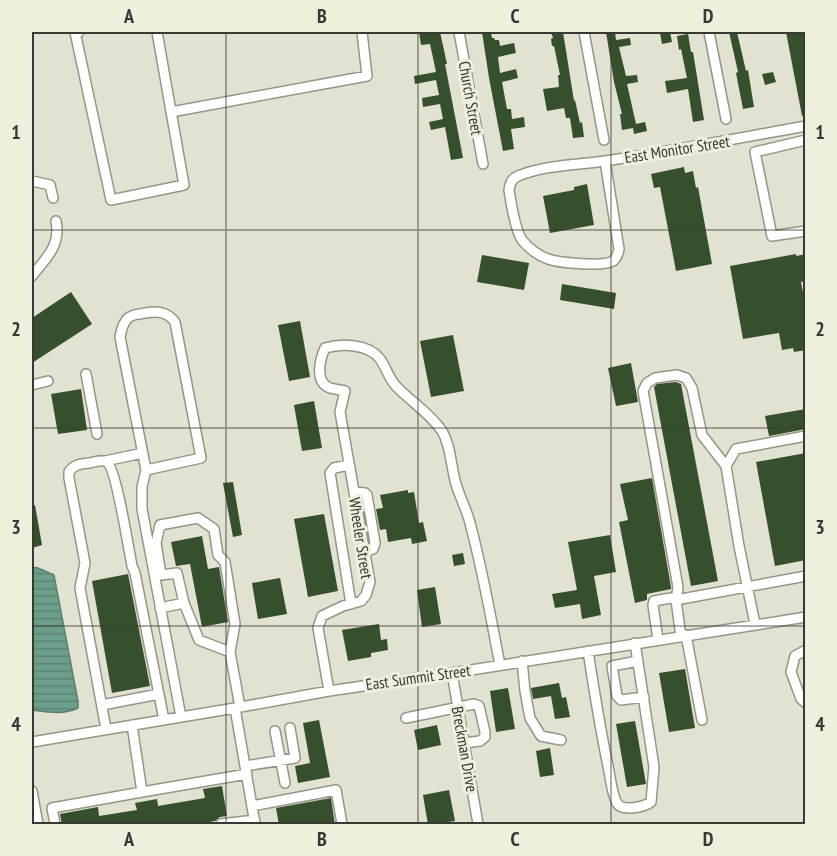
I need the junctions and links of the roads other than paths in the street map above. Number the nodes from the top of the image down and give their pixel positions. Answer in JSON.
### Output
{"nodes":[{"id":1,"x":79,"y":32,"type":"edge"},
{"id":2,"x":157,"y":32,"type":"edge"},
{"id":3,"x":362,"y":32,"type":"edge"},
{"id":4,"x":459,"y":32,"type":"edge"},
{"id":5,"x":584,"y":32,"type":"edge"},
{"id":6,"x":709,"y":32,"type":"edge"},
{"id":7,"x":171,"y":112,"type":"junction"},
{"id":8,"x":726,"y":119,"type":"dead end"},
{"id":9,"x":806,"y":126,"type":"edge"},
{"id":10,"x":604,"y":140,"type":"dead end"},
{"id":11,"x":806,"y":140,"type":"edge"},
{"id":12,"x":605,"y":161,"type":"junction"},
{"id":13,"x":483,"y":164,"type":"dead end"},
{"id":14,"x":32,"y":181,"type":"edge"},
{"id":15,"x":53,"y":198,"type":"dead end"},
{"id":16,"x":56,"y":221,"type":"dead end"},
{"id":17,"x":806,"y":231,"type":"edge"},
{"id":18,"x":32,"y":276,"type":"edge"},
{"id":19,"x":86,"y":374,"type":"dead end"},
{"id":20,"x":48,"y":381,"type":"dead end"},
{"id":21,"x":32,"y":385,"type":"edge"},
{"id":22,"x":97,"y":434,"type":"dead end"},
{"id":23,"x":806,"y":436,"type":"edge"},
{"id":24,"x":142,"y":453,"type":"junction"},
{"id":25,"x":105,"y":461,"type":"junction"},
{"id":26,"x":349,"y":465,"type":"junction"},
{"id":27,"x":726,"y":466,"type":"junction"},
{"id":28,"x":146,"y":470,"type":"junction"},
{"id":29,"x":158,"y":576,"type":"junction"},
{"id":30,"x":806,"y":576,"type":"edge"},
{"id":31,"x":747,"y":587,"type":"junction"},
{"id":32,"x":676,"y":600,"type":"junction"},
{"id":33,"x":184,"y":603,"type":"junction"},
{"id":34,"x":351,"y":604,"type":"junction"},
{"id":35,"x":160,"y":608,"type":"junction"},
{"id":36,"x":806,"y":617,"type":"edge"},
{"id":37,"x":755,"y":624,"type":"junction"},
{"id":38,"x":684,"y":636,"type":"junction"},
{"id":39,"x":658,"y":640,"type":"junction"},
{"id":40,"x":636,"y":643,"type":"junction"},
{"id":41,"x":609,"y":648,"type":"junction"},
{"id":42,"x":806,"y":650,"type":"edge"},
{"id":43,"x":230,"y":651,"type":"junction"},
{"id":44,"x":588,"y":651,"type":"junction"},
{"id":45,"x":522,"y":661,"type":"junction"},
{"id":46,"x":638,"y":661,"type":"junction"},
{"id":47,"x":500,"y":665,"type":"junction"},
{"id":48,"x":612,"y":666,"type":"junction"},
{"id":49,"x":452,"y":673,"type":"junction"},
{"id":50,"x":329,"y":691,"type":"junction"},
{"id":51,"x":159,"y":694,"type":"junction"},
{"id":52,"x":644,"y":697,"type":"junction"},
{"id":53,"x":806,"y":703,"type":"edge"},
{"id":54,"x":102,"y":705,"type":"junction"},
{"id":55,"x":458,"y":707,"type":"junction"},
{"id":56,"x":238,"y":708,"type":"junction"},
{"id":57,"x":181,"y":717,"type":"junction"},
{"id":58,"x":406,"y":718,"type":"dead end"},
{"id":59,"x":164,"y":720,"type":"junction"},
{"id":60,"x":702,"y":720,"type":"dead end"},
{"id":61,"x":132,"y":725,"type":"junction"},
{"id":62,"x":290,"y":728,"type":"dead end"},
{"id":63,"x":106,"y":729,"type":"junction"},
{"id":64,"x":275,"y":731,"type":"dead end"},
{"id":65,"x":561,"y":740,"type":"dead end"},
{"id":66,"x":32,"y":742,"type":"edge"},
{"id":67,"x":464,"y":743,"type":"junction"},
{"id":68,"x":281,"y":760,"type":"junction"},
{"id":69,"x":246,"y":770,"type":"junction"},
{"id":70,"x":285,"y":783,"type":"dead end"},
{"id":71,"x":32,"y":792,"type":"edge"},
{"id":72,"x":142,"y":792,"type":"junction"},
{"id":73,"x":252,"y":806,"type":"junction"},
{"id":74,"x":255,"y":822,"type":"edge"},
{"id":75,"x":38,"y":825,"type":"edge"},
{"id":76,"x":56,"y":825,"type":"edge"},
{"id":77,"x":221,"y":825,"type":"edge"},
{"id":78,"x":342,"y":825,"type":"edge"},
{"id":79,"x":478,"y":825,"type":"edge"}],
"edges":[{"from":1,"to":7,"type":"street"},
{"from":2,"to":7,"type":"street"},
{"from":3,"to":7,"type":"street"},
{"from":4,"to":13,"type":"street","name":"Church Street"},
{"from":5,"to":10,"type":"street"},
{"from":6,"to":8,"type":"street"},
{"from":9,"to":12,"type":"street","name":"East Monitor Street"},
{"from":11,"to":17,"type":"street"},
{"from":12,"to":12,"type":"street","name":"East Monitor Street"},
{"from":14,"to":15,"type":"street"},
{"from":16,"to":18,"type":"street"},
{"from":19,"to":22,"type":"street"},
{"from":20,"to":21,"type":"street"},
{"from":23,"to":27,"type":"street"},
{"from":24,"to":25,"type":"street"},
{"from":24,"to":28,"type":"street"},
{"from":24,"to":28,"type":"street"},
{"from":25,"to":51,"type":"street"},
{"from":25,"to":54,"type":"street"},
{"from":26,"to":34,"type":"street","name":"Wheeler Street"},
{"from":26,"to":34,"type":"street"},
{"from":26,"to":47,"type":"street","name":"Wheeler Street"},
{"from":27,"to":31,"type":"street"},
{"from":27,"to":32,"type":"street"},
{"from":28,"to":29,"type":"street"},
{"from":29,"to":33,"type":"street"},
{"from":29,"to":35,"type":"street"},
{"from":29,"to":43,"type":"street"},
{"from":30,"to":31,"type":"street"},
{"from":31,"to":32,"type":"street"},
{"from":31,"to":37,"type":"street"},
{"from":32,"to":38,"type":"street"},
{"from":32,"to":39,"type":"street"},
{"from":33,"to":35,"type":"street"},
{"from":33,"to":43,"type":"street"},
{"from":34,"to":50,"type":"street","name":"Wheeler Street"},
{"from":35,"to":57,"type":"street"},
{"from":36,"to":37,"type":"street","name":"East Summit Street"},
{"from":37,"to":38,"type":"street","name":"East Summit Street"},
{"from":38,"to":39,"type":"street","name":"East Summit Street"},
{"from":38,"to":60,"type":"street"},
{"from":39,"to":40,"type":"street","name":"East Summit Street"},
{"from":40,"to":41,"type":"street","name":"East Summit Street"},
{"from":40,"to":46,"type":"street"},
{"from":41,"to":44,"type":"street","name":"East Summit Street"},
{"from":41,"to":48,"type":"street"},
{"from":42,"to":53,"type":"street"},
{"from":43,"to":56,"type":"street"},
{"from":44,"to":45,"type":"street","name":"East Summit Street"},
{"from":44,"to":52,"type":"street"},
{"from":45,"to":47,"type":"street","name":"East Summit Street"},
{"from":45,"to":65,"type":"street"},
{"from":46,"to":48,"type":"street"},
{"from":46,"to":52,"type":"street"},
{"from":47,"to":49,"type":"street","name":"East Summit Street"},
{"from":48,"to":52,"type":"street"},
{"from":49,"to":50,"type":"street","name":"East Summit Street"},
{"from":49,"to":55,"type":"street","name":"Breckman Drive"},
{"from":50,"to":56,"type":"street","name":"East Summit Street"},
{"from":51,"to":54,"type":"street"},
{"from":51,"to":59,"type":"street"},
{"from":54,"to":63,"type":"street"},
{"from":55,"to":58,"type":"street"},
{"from":55,"to":67,"type":"street","name":"Breckman Drive"},
{"from":55,"to":67,"type":"street"},
{"from":56,"to":57,"type":"street","name":"East Summit Street"},
{"from":56,"to":69,"type":"street"},
{"from":57,"to":59,"type":"street","name":"East Summit Street"},
{"from":59,"to":61,"type":"street","name":"East Summit Street"},
{"from":61,"to":63,"type":"street","name":"East Summit Street"},
{"from":61,"to":72,"type":"street"},
{"from":62,"to":68,"type":"street"},
{"from":63,"to":66,"type":"street","name":"East Summit Street"},
{"from":64,"to":68,"type":"street"},
{"from":67,"to":79,"type":"street","name":"Breckman Drive"},
{"from":68,"to":69,"type":"street"},
{"from":68,"to":70,"type":"street"},
{"from":69,"to":72,"type":"street"},
{"from":69,"to":73,"type":"street"},
{"from":71,"to":75,"type":"street"},
{"from":72,"to":76,"type":"street"},
{"from":73,"to":74,"type":"street"},
{"from":73,"to":78,"type":"street"},
{"from":74,"to":77,"type":"street"}]}
